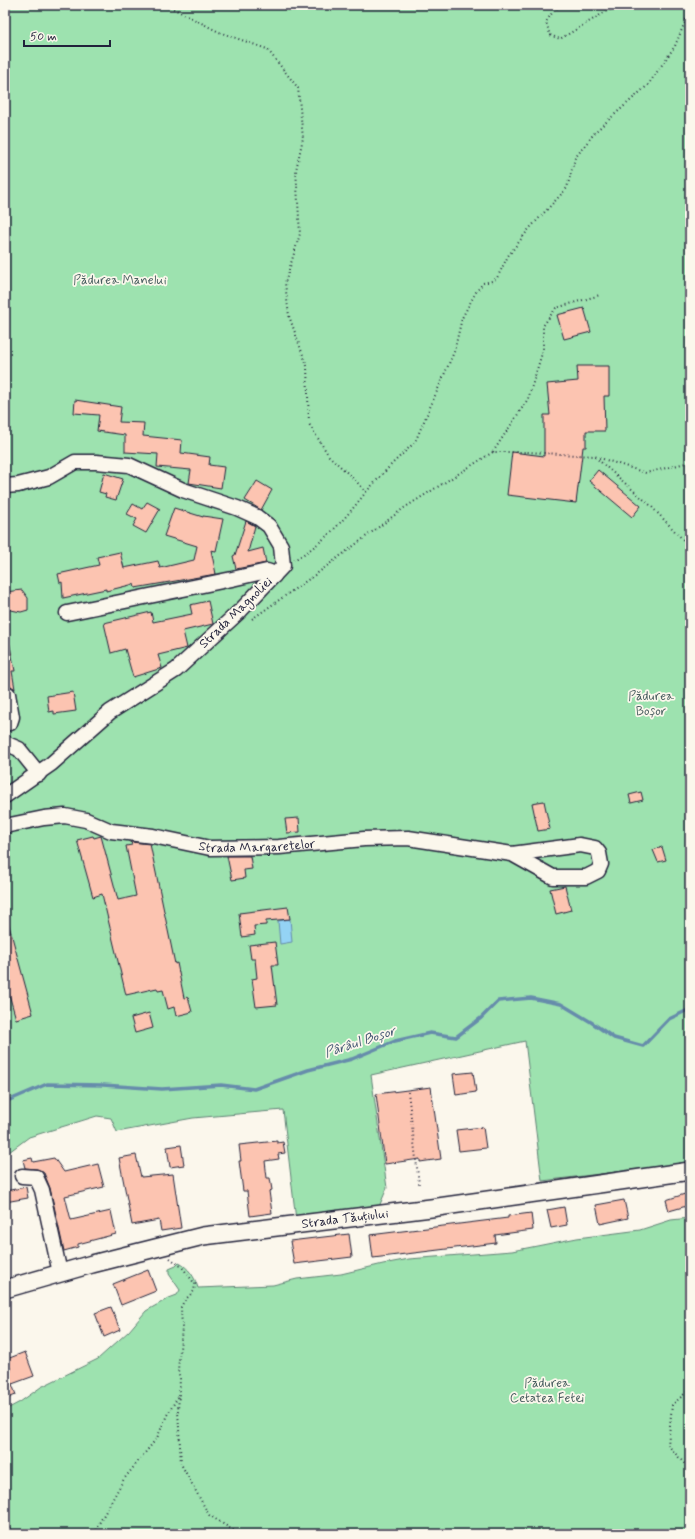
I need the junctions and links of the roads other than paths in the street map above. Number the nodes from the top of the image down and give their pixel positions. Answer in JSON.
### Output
{"nodes":[{"id":1,"x":5,"y":486,"type":"edge"},
{"id":2,"x":278,"y":571,"type":"junction"},
{"id":3,"x":67,"y":613,"type":"dead end"},
{"id":4,"x":8,"y":694,"type":"dead end"},
{"id":5,"x":5,"y":724,"type":"edge"},
{"id":6,"x":5,"y":743,"type":"edge"},
{"id":7,"x":39,"y":774,"type":"junction"},
{"id":8,"x":5,"y":796,"type":"edge"},
{"id":9,"x":5,"y":826,"type":"edge"},
{"id":10,"x":512,"y":854,"type":"junction"},
{"id":11,"x":690,"y":1171,"type":"edge"},
{"id":12,"x":22,"y":1176,"type":"dead end"},
{"id":13,"x":60,"y":1273,"type":"junction"},
{"id":14,"x":5,"y":1289,"type":"edge"}],
"edges":[{"from":1,"to":2,"type":"street","name":"Strada Magnoliei"},
{"from":2,"to":3,"type":"street"},
{"from":2,"to":7,"type":"street","name":"Strada Magnoliei"},
{"from":4,"to":5,"type":"street"},
{"from":6,"to":7,"type":"street"},
{"from":7,"to":8,"type":"street","name":"Strada Magnoliei"},
{"from":9,"to":10,"type":"street","name":"Strada Margaretelor"},
{"from":10,"to":10,"type":"street","name":"Strada Margaretelor"},
{"from":11,"to":13,"type":"main road","name":"Strada Tăuțiului"},
{"from":12,"to":13,"type":"street"},
{"from":13,"to":14,"type":"main road","name":"Strada Tăuțiului"}]}
